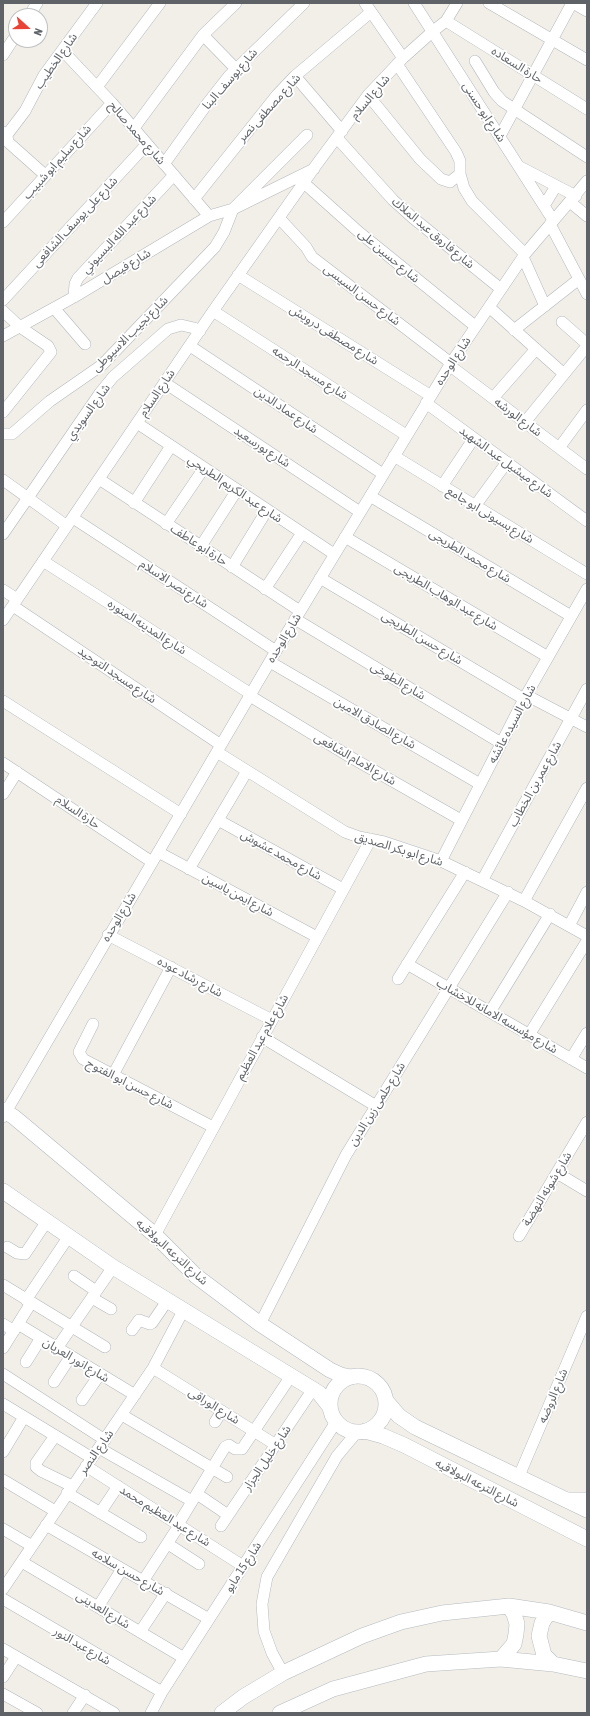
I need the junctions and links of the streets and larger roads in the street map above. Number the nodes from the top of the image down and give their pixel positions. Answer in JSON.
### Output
{"nodes":[{"id":1,"x":97,"y":3,"type":"edge"},
{"id":2,"x":160,"y":3,"type":"edge"},
{"id":3,"x":236,"y":3,"type":"edge"},
{"id":4,"x":304,"y":3,"type":"edge"},
{"id":5,"x":414,"y":3,"type":"edge"},
{"id":6,"x":456,"y":3,"type":"edge"},
{"id":7,"x":489,"y":3,"type":"edge"},
{"id":8,"x":572,"y":3,"type":"edge"},
{"id":9,"x":368,"y":7,"type":"edge"},
{"id":10,"x":587,"y":11,"type":"edge"},
{"id":11,"x":446,"y":21,"type":"junction"},
{"id":12,"x":432,"y":32,"type":"junction"},
{"id":13,"x":203,"y":35,"type":"junction"},
{"id":14,"x":552,"y":40,"type":"junction"},
{"id":15,"x":63,"y":51,"type":"junction"},
{"id":16,"x":587,"y":60,"type":"edge"},
{"id":17,"x":400,"y":61,"type":"junction"},
{"id":18,"x":475,"y":61,"type":"dead end"},
{"id":19,"x":236,"y":69,"type":"junction"},
{"id":20,"x":295,"y":76,"type":"junction"},
{"id":21,"x":533,"y":76,"type":"junction"},
{"id":22,"x":97,"y":88,"type":"junction"},
{"id":23,"x":368,"y":95,"type":"junction"},
{"id":24,"x":112,"y":103,"type":"junction"},
{"id":25,"x":515,"y":110,"type":"junction"},
{"id":26,"x":587,"y":110,"type":"edge"},
{"id":27,"x":134,"y":128,"type":"junction"},
{"id":28,"x":340,"y":134,"type":"junction"},
{"id":29,"x":4,"y":136,"type":"edge"},
{"id":30,"x":307,"y":136,"type":"dead end"},
{"id":31,"x":500,"y":136,"type":"junction"},
{"id":32,"x":147,"y":144,"type":"junction"},
{"id":33,"x":587,"y":157,"type":"edge"},
{"id":34,"x":164,"y":164,"type":"junction"},
{"id":35,"x":519,"y":167,"type":"junction"},
{"id":36,"x":314,"y":168,"type":"junction"},
{"id":37,"x":460,"y":174,"type":"junction"},
{"id":38,"x":45,"y":175,"type":"junction"},
{"id":39,"x":174,"y":175,"type":"junction"},
{"id":40,"x":587,"y":181,"type":"edge"},
{"id":41,"x":304,"y":183,"type":"junction"},
{"id":42,"x":556,"y":186,"type":"junction"},
{"id":43,"x":194,"y":199,"type":"junction"},
{"id":44,"x":573,"y":199,"type":"junction"},
{"id":45,"x":544,"y":206,"type":"junction"},
{"id":46,"x":233,"y":209,"type":"junction"},
{"id":47,"x":209,"y":216,"type":"junction"},
{"id":48,"x":587,"y":216,"type":"edge"},
{"id":49,"x":280,"y":219,"type":"junction"},
{"id":50,"x":3,"y":222,"type":"edge"},
{"id":51,"x":552,"y":222,"type":"junction"},
{"id":52,"x":524,"y":255,"type":"junction"},
{"id":53,"x":238,"y":275,"type":"junction"},
{"id":54,"x":579,"y":279,"type":"junction"},
{"id":55,"x":501,"y":289,"type":"junction"},
{"id":56,"x":587,"y":294,"type":"edge"},
{"id":57,"x":74,"y":297,"type":"junction"},
{"id":58,"x":3,"y":300,"type":"edge"},
{"id":59,"x":545,"y":306,"type":"junction"},
{"id":60,"x":489,"y":307,"type":"junction"},
{"id":61,"x":54,"y":308,"type":"junction"},
{"id":62,"x":3,"y":311,"type":"edge"},
{"id":63,"x":213,"y":311,"type":"junction"},
{"id":64,"x":562,"y":322,"type":"dead end"},
{"id":65,"x":475,"y":326,"type":"junction"},
{"id":66,"x":20,"y":327,"type":"junction"},
{"id":67,"x":514,"y":330,"type":"junction"},
{"id":68,"x":200,"y":331,"type":"junction"},
{"id":69,"x":3,"y":336,"type":"edge"},
{"id":70,"x":85,"y":344,"type":"dead end"},
{"id":71,"x":587,"y":345,"type":"edge"},
{"id":72,"x":190,"y":346,"type":"junction"},
{"id":73,"x":536,"y":349,"type":"junction"},
{"id":74,"x":450,"y":364,"type":"junction"},
{"id":75,"x":102,"y":365,"type":"junction"},
{"id":76,"x":564,"y":374,"type":"junction"},
{"id":77,"x":113,"y":377,"type":"junction"},
{"id":78,"x":165,"y":383,"type":"junction"},
{"id":79,"x":493,"y":398,"type":"junction"},
{"id":80,"x":428,"y":399,"type":"junction"},
{"id":81,"x":587,"y":410,"type":"edge"},
{"id":82,"x":3,"y":412,"type":"edge"},
{"id":83,"x":525,"y":422,"type":"junction"},
{"id":84,"x":137,"y":423,"type":"junction"},
{"id":85,"x":3,"y":434,"type":"edge"},
{"id":86,"x":406,"y":435,"type":"junction"},
{"id":87,"x":474,"y":438,"type":"junction"},
{"id":88,"x":171,"y":446,"type":"junction"},
{"id":89,"x":559,"y":448,"type":"junction"},
{"id":90,"x":394,"y":456,"type":"junction"},
{"id":91,"x":507,"y":462,"type":"junction"},
{"id":92,"x":204,"y":468,"type":"junction"},
{"id":93,"x":587,"y":469,"type":"edge"},
{"id":94,"x":383,"y":474,"type":"junction"},
{"id":95,"x":3,"y":480,"type":"edge"},
{"id":96,"x":98,"y":480,"type":"junction"},
{"id":97,"x":442,"y":486,"type":"junction"},
{"id":98,"x":237,"y":490,"type":"junction"},
{"id":99,"x":370,"y":496,"type":"junction"},
{"id":100,"x":27,"y":498,"type":"junction"},
{"id":101,"x":134,"y":503,"type":"junction"},
{"id":102,"x":475,"y":506,"type":"junction"},
{"id":103,"x":267,"y":510,"type":"junction"},
{"id":104,"x":360,"y":512,"type":"junction"},
{"id":105,"x":587,"y":521,"type":"edge"},
{"id":106,"x":70,"y":522,"type":"junction"},
{"id":107,"x":166,"y":524,"type":"junction"},
{"id":108,"x":302,"y":533,"type":"junction"},
{"id":109,"x":3,"y":534,"type":"edge"},
{"id":110,"x":345,"y":536,"type":"junction"},
{"id":111,"x":201,"y":546,"type":"junction"},
{"id":112,"x":334,"y":554,"type":"junction"},
{"id":113,"x":43,"y":561,"type":"junction"},
{"id":114,"x":232,"y":567,"type":"junction"},
{"id":115,"x":587,"y":574,"type":"edge"},
{"id":116,"x":320,"y":578,"type":"junction"},
{"id":117,"x":265,"y":589,"type":"junction"},
{"id":118,"x":3,"y":590,"type":"edge"},
{"id":119,"x":586,"y":592,"type":"edge"},
{"id":120,"x":15,"y":603,"type":"junction"},
{"id":121,"x":297,"y":615,"type":"junction"},
{"id":122,"x":571,"y":616,"type":"junction"},
{"id":123,"x":3,"y":620,"type":"edge"},
{"id":124,"x":276,"y":651,"type":"junction"},
{"id":125,"x":548,"y":657,"type":"junction"},
{"id":126,"x":270,"y":662,"type":"junction"},
{"id":127,"x":587,"y":689,"type":"edge"},
{"id":128,"x":250,"y":695,"type":"junction"},
{"id":129,"x":525,"y":697,"type":"junction"},
{"id":130,"x":3,"y":701,"type":"edge"},
{"id":131,"x":571,"y":718,"type":"junction"},
{"id":132,"x":587,"y":727,"type":"edge"},
{"id":133,"x":501,"y":743,"type":"junction"},
{"id":134,"x":219,"y":749,"type":"junction"},
{"id":135,"x":3,"y":763,"type":"edge"},
{"id":136,"x":248,"y":771,"type":"junction"},
{"id":137,"x":17,"y":772,"type":"junction"},
{"id":138,"x":480,"y":784,"type":"junction"},
{"id":139,"x":587,"y":788,"type":"edge"},
{"id":140,"x":3,"y":794,"type":"edge"},
{"id":141,"x":181,"y":814,"type":"junction"},
{"id":142,"x":218,"y":820,"type":"junction"},
{"id":143,"x":461,"y":820,"type":"junction"},
{"id":144,"x":371,"y":839,"type":"junction"},
{"id":145,"x":158,"y":852,"type":"junction"},
{"id":146,"x":441,"y":861,"type":"junction"},
{"id":147,"x":152,"y":862,"type":"junction"},
{"id":148,"x":189,"y":869,"type":"junction"},
{"id":149,"x":465,"y":872,"type":"junction"},
{"id":150,"x":483,"y":879,"type":"junction"},
{"id":151,"x":343,"y":889,"type":"junction"},
{"id":152,"x":508,"y":892,"type":"junction"},
{"id":153,"x":587,"y":892,"type":"edge"},
{"id":154,"x":524,"y":901,"type":"junction"},
{"id":155,"x":550,"y":914,"type":"junction"},
{"id":156,"x":569,"y":926,"type":"junction"},
{"id":157,"x":108,"y":934,"type":"junction"},
{"id":158,"x":587,"y":936,"type":"edge"},
{"id":159,"x":317,"y":937,"type":"junction"},
{"id":160,"x":587,"y":941,"type":"edge"},
{"id":161,"x":407,"y":964,"type":"junction"},
{"id":162,"x":171,"y":967,"type":"junction"},
{"id":163,"x":398,"y":979,"type":"dead end"},
{"id":164,"x":449,"y":988,"type":"junction"},
{"id":165,"x":490,"y":1012,"type":"junction"},
{"id":166,"x":272,"y":1020,"type":"junction"},
{"id":167,"x":93,"y":1024,"type":"dead end"},
{"id":168,"x":587,"y":1032,"type":"edge"},
{"id":169,"x":529,"y":1035,"type":"junction"},
{"id":170,"x":262,"y":1037,"type":"junction"},
{"id":171,"x":571,"y":1059,"type":"junction"},
{"id":172,"x":587,"y":1068,"type":"edge"},
{"id":173,"x":113,"y":1075,"type":"junction"},
{"id":174,"x":376,"y":1106,"type":"junction"},
{"id":175,"x":4,"y":1113,"type":"edge"},
{"id":176,"x":586,"y":1125,"type":"edge"},
{"id":177,"x":213,"y":1127,"type":"junction"},
{"id":178,"x":557,"y":1173,"type":"junction"},
{"id":179,"x":3,"y":1191,"type":"edge"},
{"id":180,"x":587,"y":1192,"type":"edge"},
{"id":181,"x":47,"y":1221,"type":"junction"},
{"id":182,"x":155,"y":1235,"type":"junction"},
{"id":183,"x":69,"y":1236,"type":"junction"},
{"id":184,"x":519,"y":1236,"type":"dead end"},
{"id":185,"x":7,"y":1247,"type":"dead end"},
{"id":186,"x":113,"y":1267,"type":"junction"},
{"id":187,"x":74,"y":1276,"type":"dead end"},
{"id":188,"x":3,"y":1285,"type":"edge"},
{"id":189,"x":94,"y":1294,"type":"junction"},
{"id":190,"x":167,"y":1301,"type":"junction"},
{"id":191,"x":28,"y":1302,"type":"junction"},
{"id":192,"x":111,"y":1309,"type":"dead end"},
{"id":193,"x":183,"y":1311,"type":"junction"},
{"id":194,"x":587,"y":1316,"type":"edge"},
{"id":195,"x":3,"y":1324,"type":"edge"},
{"id":196,"x":260,"y":1324,"type":"junction"},
{"id":197,"x":16,"y":1327,"type":"junction"},
{"id":198,"x":71,"y":1327,"type":"junction"},
{"id":199,"x":132,"y":1330,"type":"dead end"},
{"id":200,"x":41,"y":1338,"type":"junction"},
{"id":201,"x":105,"y":1347,"type":"dead end"},
{"id":202,"x":3,"y":1348,"type":"edge"},
{"id":203,"x":57,"y":1348,"type":"junction"},
{"id":204,"x":71,"y":1356,"type":"junction"},
{"id":205,"x":26,"y":1362,"type":"dead end"},
{"id":206,"x":153,"y":1368,"type":"junction"},
{"id":207,"x":3,"y":1374,"type":"edge"},
{"id":208,"x":100,"y":1374,"type":"junction"},
{"id":209,"x":291,"y":1376,"type":"junction"},
{"id":210,"x":351,"y":1377,"type":"junction"},
{"id":211,"x":54,"y":1382,"type":"dead end"},
{"id":212,"x":313,"y":1389,"type":"junction"},
{"id":213,"x":135,"y":1395,"type":"junction"},
{"id":214,"x":82,"y":1400,"type":"dead end"},
{"id":215,"x":386,"y":1401,"type":"junction"},
{"id":216,"x":3,"y":1404,"type":"edge"},
{"id":217,"x":330,"y":1407,"type":"junction"},
{"id":218,"x":222,"y":1411,"type":"junction"},
{"id":219,"x":122,"y":1415,"type":"junction"},
{"id":220,"x":24,"y":1417,"type":"junction"},
{"id":221,"x":214,"y":1422,"type":"dead end"},
{"id":222,"x":336,"y":1422,"type":"junction"},
{"id":223,"x":254,"y":1431,"type":"junction"},
{"id":224,"x":361,"y":1432,"type":"junction"},
{"id":225,"x":55,"y":1436,"type":"junction"},
{"id":226,"x":102,"y":1444,"type":"junction"},
{"id":227,"x":276,"y":1445,"type":"junction"},
{"id":228,"x":4,"y":1447,"type":"edge"},
{"id":229,"x":89,"y":1462,"type":"junction"},
{"id":230,"x":212,"y":1469,"type":"junction"},
{"id":231,"x":519,"y":1476,"type":"junction"},
{"id":232,"x":227,"y":1477,"type":"dead end"},
{"id":233,"x":3,"y":1480,"type":"edge"},
{"id":234,"x":118,"y":1486,"type":"junction"},
{"id":235,"x":69,"y":1490,"type":"junction"},
{"id":236,"x":194,"y":1497,"type":"junction"},
{"id":237,"x":564,"y":1498,"type":"junction"},
{"id":238,"x":587,"y":1498,"type":"edge"},
{"id":239,"x":587,"y":1510,"type":"edge"},
{"id":240,"x":55,"y":1512,"type":"junction"},
{"id":241,"x":100,"y":1512,"type":"junction"},
{"id":242,"x":228,"y":1515,"type":"junction"},
{"id":243,"x":179,"y":1524,"type":"junction"},
{"id":244,"x":46,"y":1525,"type":"junction"},
{"id":245,"x":221,"y":1526,"type":"dead end"},
{"id":246,"x":3,"y":1529,"type":"edge"},
{"id":247,"x":141,"y":1537,"type":"dead end"},
{"id":248,"x":587,"y":1539,"type":"edge"},
{"id":249,"x":168,"y":1544,"type":"junction"},
{"id":250,"x":32,"y":1546,"type":"junction"},
{"id":251,"x":22,"y":1562,"type":"junction"},
{"id":252,"x":199,"y":1564,"type":"dead end"},
{"id":253,"x":244,"y":1566,"type":"junction"},
{"id":254,"x":122,"y":1569,"type":"junction"},
{"id":255,"x":143,"y":1581,"type":"junction"},
{"id":256,"x":3,"y":1589,"type":"edge"},
{"id":257,"x":166,"y":1593,"type":"junction"},
{"id":258,"x":3,"y":1599,"type":"edge"},
{"id":259,"x":509,"y":1606,"type":"junction"},
{"id":260,"x":98,"y":1607,"type":"junction"},
{"id":261,"x":549,"y":1612,"type":"junction"},
{"id":262,"x":209,"y":1619,"type":"junction"},
{"id":263,"x":587,"y":1623,"type":"edge"},
{"id":264,"x":140,"y":1632,"type":"junction"},
{"id":265,"x":3,"y":1649,"type":"edge"},
{"id":266,"x":16,"y":1657,"type":"junction"},
{"id":267,"x":184,"y":1658,"type":"junction"},
{"id":268,"x":501,"y":1659,"type":"junction"},
{"id":269,"x":553,"y":1664,"type":"junction"},
{"id":270,"x":587,"y":1671,"type":"edge"},
{"id":271,"x":283,"y":1674,"type":"junction"},
{"id":272,"x":3,"y":1677,"type":"edge"},
{"id":273,"x":162,"y":1692,"type":"junction"},
{"id":274,"x":3,"y":1694,"type":"edge"},
{"id":275,"x":85,"y":1695,"type":"junction"},
{"id":276,"x":37,"y":1713,"type":"edge"},
{"id":277,"x":73,"y":1713,"type":"edge"},
{"id":278,"x":114,"y":1713,"type":"edge"},
{"id":279,"x":150,"y":1713,"type":"edge"},
{"id":280,"x":222,"y":1713,"type":"edge"},
{"id":281,"x":280,"y":1713,"type":"edge"}],
"edges":[{"from":1,"to":15,"type":"street","name":"شارع الخطيب"},
{"from":2,"to":22,"type":"street"},
{"from":3,"to":13,"type":"street"},
{"from":4,"to":19,"type":"street","name":"شارع يوسف البنا"},
{"from":5,"to":12,"type":"street","name":"شارع ابو حسنى"},
{"from":6,"to":11,"type":"street"},
{"from":7,"to":14,"type":"street"},
{"from":8,"to":10,"type":"street"},
{"from":8,"to":14,"type":"street"},
{"from":9,"to":17,"type":"street"},
{"from":9,"to":20,"type":"street","name":"شارع مصطفى نصر"},
{"from":11,"to":12,"type":"street","name":"شارع السلام"},
{"from":11,"to":21,"type":"street","name":"حارة السعاده"},
{"from":12,"to":17,"type":"street","name":"شارع السلام"},
{"from":12,"to":31,"type":"street","name":"شارع ابو حسنى"},
{"from":13,"to":19,"type":"street"},
{"from":13,"to":27,"type":"street"},
{"from":14,"to":16,"type":"street"},
{"from":14,"to":21,"type":"street"},
{"from":15,"to":22,"type":"street","name":"شارع محمد صالح"},
{"from":15,"to":29,"type":"street","name":"شارع الخطيب"},
{"from":17,"to":23,"type":"street","name":"شارع السلام"},
{"from":17,"to":37,"type":"street"},
{"from":18,"to":25,"type":"street"},
{"from":19,"to":34,"type":"street","name":"شارع يوسف البنا"},
{"from":20,"to":28,"type":"street","name":"شارع فاروق عبد الملاك"},
{"from":20,"to":43,"type":"street","name":"شارع مصطفى نصر"},
{"from":21,"to":25,"type":"street"},
{"from":21,"to":26,"type":"street","name":"حارة السعاده"},
{"from":22,"to":24,"type":"street","name":"شارع محمد صالح"},
{"from":23,"to":28,"type":"street","name":"شارع السلام"},
{"from":23,"to":37,"type":"street"},
{"from":24,"to":27,"type":"street","name":"شارع محمد صالح"},
{"from":24,"to":38,"type":"street","name":"شارع سليم ابو شبيب"},
{"from":25,"to":31,"type":"street"},
{"from":25,"to":33,"type":"street"},
{"from":27,"to":32,"type":"street","name":"شارع محمد صالح"},
{"from":28,"to":36,"type":"street","name":"شارع السلام"},
{"from":28,"to":55,"type":"street","name":"شارع فاروق عبد الملاك"},
{"from":29,"to":38,"type":"street"},
{"from":30,"to":46,"type":"street"},
{"from":31,"to":35,"type":"street","name":"شارع ابو حسنى"},
{"from":32,"to":34,"type":"street","name":"شارع محمد صالح"},
{"from":32,"to":58,"type":"street","name":"شارع على يوسف الشافعى"},
{"from":34,"to":39,"type":"street","name":"شارع محمد صالح"},
{"from":35,"to":42,"type":"street"},
{"from":35,"to":45,"type":"street","name":"شارع ابو حسنى"},
{"from":36,"to":41,"type":"street","name":"شارع السلام"},
{"from":36,"to":46,"type":"street","name":"شارع السلام"},
{"from":37,"to":52,"type":"street"},
{"from":38,"to":50,"type":"street","name":"شارع سليم ابو شبيب"},
{"from":39,"to":43,"type":"street","name":"شارع محمد صالح"},
{"from":39,"to":57,"type":"street","name":"شارع عبد الله البسيوني"},
{"from":40,"to":44,"type":"street","name":"شارع الوحده"},
{"from":41,"to":49,"type":"street","name":"شارع السلام"},
{"from":41,"to":65,"type":"street","name":"شارع حسين على"},
{"from":42,"to":44,"type":"street"},
{"from":42,"to":45,"type":"street"},
{"from":43,"to":47,"type":"street","name":"شارع محمد صالح"},
{"from":44,"to":48,"type":"street"},
{"from":44,"to":51,"type":"street","name":"شارع الوحده"},
{"from":45,"to":51,"type":"street","name":"شارع ابو حسنى"},
{"from":46,"to":47,"type":"street","name":"شارع فيصل"},
{"from":46,"to":75,"type":"street","name":"شارع نجيب الاسيوطى"},
{"from":47,"to":57,"type":"street","name":"شارع فيصل"},
{"from":49,"to":53,"type":"street","name":"شارع السلام"},
{"from":49,"to":74,"type":"street","name":"شارع حسن السيسى"},
{"from":51,"to":52,"type":"street","name":"شارع الوحده"},
{"from":51,"to":54,"type":"street","name":"شارع ابو حسنى"},
{"from":52,"to":55,"type":"street","name":"شارع الوحده"},
{"from":52,"to":59,"type":"street"},
{"from":53,"to":63,"type":"street","name":"شارع السلام"},
{"from":53,"to":80,"type":"street","name":"شارع مصطفى درويش"},
{"from":54,"to":56,"type":"street","name":"شارع ابو حسنى"},
{"from":54,"to":59,"type":"street"},
{"from":55,"to":60,"type":"street","name":"شارع الوحده"},
{"from":57,"to":61,"type":"street","name":"شارع فيصل"},
{"from":59,"to":67,"type":"street"},
{"from":60,"to":65,"type":"street","name":"شارع الوحده"},
{"from":60,"to":67,"type":"street"},
{"from":61,"to":66,"type":"street","name":"شارع فيصل"},
{"from":61,"to":70,"type":"street"},
{"from":62,"to":66,"type":"street"},
{"from":63,"to":68,"type":"street","name":"شارع السلام"},
{"from":63,"to":86,"type":"street","name":"شارع مسجد الرحمه"},
{"from":64,"to":71,"type":"street"},
{"from":65,"to":74,"type":"street","name":"شارع الوحده"},
{"from":66,"to":69,"type":"street","name":"شارع فيصل"},
{"from":66,"to":82,"type":"street"},
{"from":67,"to":73,"type":"street"},
{"from":68,"to":72,"type":"street","name":"شارع السلام"},
{"from":68,"to":77,"type":"street","name":"شارع السويدي"},
{"from":71,"to":76,"type":"street"},
{"from":72,"to":78,"type":"street","name":"شارع السلام"},
{"from":72,"to":94,"type":"street","name":"شارع عماد الدين"},
{"from":73,"to":76,"type":"street"},
{"from":73,"to":79,"type":"street"},
{"from":74,"to":79,"type":"street","name":"شارع الورشه"},
{"from":74,"to":80,"type":"street","name":"شارع الوحده"},
{"from":75,"to":77,"type":"street"},
{"from":75,"to":85,"type":"street","name":"شارع نجيب الاسيوطى"},
{"from":76,"to":83,"type":"street"},
{"from":77,"to":100,"type":"street","name":"شارع السويدي"},
{"from":78,"to":84,"type":"street","name":"شارع السلام"},
{"from":78,"to":104,"type":"street","name":"شارع بورسعيد"},
{"from":79,"to":83,"type":"street","name":"شارع الورشه"},
{"from":80,"to":86,"type":"street","name":"شارع الوحده"},
{"from":80,"to":87,"type":"street","name":"شارع ميشيل عبد الشهيد"},
{"from":81,"to":89,"type":"street"},
{"from":83,"to":89,"type":"street","name":"شارع الورشه"},
{"from":84,"to":88,"type":"street","name":"شارع عبد الكريم الطريجي"},
{"from":84,"to":96,"type":"street","name":"شارع السلام"},
{"from":86,"to":90,"type":"street","name":"شارع الوحده"},
{"from":87,"to":91,"type":"street","name":"شارع ميشيل عبد الشهيد"},
{"from":87,"to":97,"type":"street"},
{"from":88,"to":92,"type":"street","name":"شارع عبد الكريم الطريجي"},
{"from":88,"to":101,"type":"street"},
{"from":89,"to":93,"type":"street","name":"شارع الورشه"},
{"from":90,"to":94,"type":"street","name":"شارع الوحده"},
{"from":90,"to":97,"type":"street","name":"شارع بسيونى ابو جامع"},
{"from":91,"to":102,"type":"street"},
{"from":91,"to":105,"type":"street","name":"شارع ميشيل عبد الشهيد"},
{"from":92,"to":98,"type":"street","name":"شارع عبد الكريم الطريجي"},
{"from":92,"to":107,"type":"street"},
{"from":94,"to":99,"type":"street","name":"شارع الوحده"},
{"from":95,"to":100,"type":"street","name":"شارع نصر الاسلام"},
{"from":96,"to":101,"type":"street","name":"حارة ابو عاطف"},
{"from":96,"to":106,"type":"street","name":"شارع السلام"},
{"from":97,"to":102,"type":"street","name":"شارع بسيونى ابو جامع"},
{"from":98,"to":103,"type":"street","name":"شارع عبد الكريم الطريجي"},
{"from":98,"to":111,"type":"street"},
{"from":99,"to":104,"type":"street","name":"شارع الوحده"},
{"from":99,"to":122,"type":"street","name":"شارع محمد الطريجى"},
{"from":100,"to":106,"type":"street","name":"شارع نصر الاسلام"},
{"from":100,"to":109,"type":"street","name":"شارع السويدي"},
{"from":101,"to":107,"type":"street","name":"حارة ابو عاطف"},
{"from":102,"to":115,"type":"street","name":"شارع بسيونى ابو جامع"},
{"from":103,"to":108,"type":"street","name":"شارع عبد الكريم الطريجي"},
{"from":103,"to":114,"type":"street"},
{"from":104,"to":110,"type":"street","name":"شارع الوحده"},
{"from":106,"to":113,"type":"street","name":"شارع السلام"},
{"from":106,"to":124,"type":"street","name":"شارع نصر الاسلام"},
{"from":107,"to":111,"type":"street","name":"حارة ابو عاطف"},
{"from":108,"to":112,"type":"street","name":"شارع عبد الكريم الطريجي"},
{"from":108,"to":117,"type":"street"},
{"from":110,"to":112,"type":"street","name":"شارع الوحده"},
{"from":110,"to":125,"type":"street","name":"شارع عبد الوهاب الطريجى"},
{"from":111,"to":114,"type":"street","name":"حارة ابو عاطف"},
{"from":112,"to":116,"type":"street","name":"شارع الوحده"},
{"from":113,"to":120,"type":"street","name":"شارع السلام"},
{"from":113,"to":128,"type":"street","name":"شارع المدينه المنوره"},
{"from":114,"to":117,"type":"street","name":"حارة ابو عاطف"},
{"from":116,"to":121,"type":"street","name":"شارع الوحده"},
{"from":116,"to":129,"type":"street","name":"شارع حسن الطريجى"},
{"from":117,"to":121,"type":"street","name":"حارة ابو عاطف"},
{"from":118,"to":120,"type":"street","name":"شارع مسجد التوحيد"},
{"from":119,"to":122,"type":"street","name":"شارع السيده عائشه"},
{"from":120,"to":123,"type":"street","name":"شارع السلام"},
{"from":120,"to":134,"type":"street","name":"شارع مسجد التوحيد"},
{"from":121,"to":124,"type":"street","name":"شارع الوحده"},
{"from":121,"to":133,"type":"street","name":"شارع الطوخى"},
{"from":122,"to":125,"type":"street","name":"شارع السيده عائشه"},
{"from":124,"to":126,"type":"street","name":"شارع الوحده"},
{"from":125,"to":129,"type":"street","name":"شارع السيده عائشه"},
{"from":126,"to":128,"type":"street","name":"شارع الوحده"},
{"from":126,"to":138,"type":"street","name":"شارع الصادق الامين"},
{"from":127,"to":131,"type":"street","name":"شارع عمر بن الخطاب"},
{"from":128,"to":134,"type":"street","name":"شارع الوحده"},
{"from":128,"to":143,"type":"street","name":"شارع الامام الشافعى"},
{"from":129,"to":131,"type":"street","name":"شارع حسن الطريجى"},
{"from":129,"to":133,"type":"street","name":"شارع السيده عائشه"},
{"from":130,"to":141,"type":"street"},
{"from":131,"to":132,"type":"street","name":"شارع حسن الطريجى"},
{"from":131,"to":150,"type":"street","name":"شارع عمر بن الخطاب"},
{"from":133,"to":138,"type":"street","name":"شارع السيده عائشه"},
{"from":134,"to":136,"type":"street","name":"شارع ابو بكر الصديق"},
{"from":134,"to":141,"type":"street","name":"شارع الوحده"},
{"from":135,"to":137,"type":"street","name":"حارة السلام"},
{"from":136,"to":142,"type":"street"},
{"from":136,"to":144,"type":"street","name":"شارع ابو بكر الصديق"},
{"from":137,"to":140,"type":"street"},
{"from":137,"to":147,"type":"street","name":"حارة السلام"},
{"from":138,"to":143,"type":"street","name":"شارع السيده عائشه"},
{"from":139,"to":154,"type":"street"},
{"from":141,"to":145,"type":"street","name":"شارع الوحده"},
{"from":142,"to":148,"type":"street"},
{"from":142,"to":151,"type":"street","name":"شارع محمد عشوش"},
{"from":143,"to":146,"type":"street","name":"شارع السيده عائشه"},
{"from":144,"to":146,"type":"street","name":"شارع ابو بكر الصديق"},
{"from":144,"to":151,"type":"street","name":"شارع علام عبد العظيم"},
{"from":145,"to":147,"type":"street","name":"شارع الوحده"},
{"from":145,"to":148,"type":"street","name":"شارع ايمن ياسين"},
{"from":146,"to":149,"type":"street","name":"شارع ابو بكر الصديق"},
{"from":147,"to":157,"type":"street","name":"شارع الوحده"},
{"from":148,"to":159,"type":"street","name":"شارع ايمن ياسين"},
{"from":149,"to":150,"type":"street","name":"شارع ابو بكر الصديق"},
{"from":149,"to":161,"type":"street"},
{"from":150,"to":152,"type":"street","name":"شارع ابو بكر الصديق"},
{"from":151,"to":159,"type":"street","name":"شارع علام عبد العظيم"},
{"from":152,"to":154,"type":"street","name":"شارع ابو بكر الصديق"},
{"from":152,"to":164,"type":"street","name":"شارع حلمى زين الدين"},
{"from":153,"to":156,"type":"street"},
{"from":154,"to":155,"type":"street","name":"شارع ابو بكر الصديق"},
{"from":155,"to":156,"type":"street","name":"شارع ابو بكر الصديق"},
{"from":155,"to":165,"type":"street"},
{"from":156,"to":158,"type":"street","name":"شارع ابو بكر الصديق"},
{"from":157,"to":162,"type":"street","name":"شارع رشاد عوده"},
{"from":157,"to":175,"type":"street","name":"شارع الوحده"},
{"from":159,"to":166,"type":"street","name":"شارع علام عبد العظيم"},
{"from":160,"to":169,"type":"street"},
{"from":161,"to":163,"type":"street"},
{"from":161,"to":164,"type":"street","name":"شارع مؤسسه الامانه للاخشاب"},
{"from":162,"to":166,"type":"street","name":"شارع رشاد عوده"},
{"from":162,"to":173,"type":"street"},
{"from":164,"to":165,"type":"street","name":"شارع مؤسسه الامانه للاخشاب"},
{"from":164,"to":174,"type":"street","name":"شارع حلمى زين الدين"},
{"from":165,"to":169,"type":"street","name":"شارع مؤسسه الامانه للاخشاب"},
{"from":166,"to":170,"type":"street","name":"شارع علام عبد العظيم"},
{"from":167,"to":173,"type":"street","name":"شارع حسن ابو الفتوح"},
{"from":168,"to":171,"type":"street"},
{"from":169,"to":171,"type":"street","name":"شارع مؤسسه الامانه للاخشاب"},
{"from":170,"to":174,"type":"street"},
{"from":170,"to":177,"type":"street","name":"شارع علام عبد العظيم"},
{"from":171,"to":172,"type":"street","name":"شارع مؤسسه الامانه للاخشاب"},
{"from":173,"to":177,"type":"street","name":"شارع حسن ابو الفتوح"},
{"from":174,"to":196,"type":"street","name":"شارع حلمى زين الدين"},
{"from":175,"to":182,"type":"street","name":"شارع الترعه البولاقيه"},
{"from":176,"to":178,"type":"street","name":"شارع شونه النهضة"},
{"from":177,"to":182,"type":"street","name":"شارع علام عبد العظيم"},
{"from":178,"to":180,"type":"street"},
{"from":178,"to":184,"type":"street","name":"شارع شونه النهضة"},
{"from":179,"to":181,"type":"street"},
{"from":181,"to":183,"type":"street"},
{"from":181,"to":185,"type":"street"},
{"from":182,"to":196,"type":"street","name":"شارع الترعه البولاقيه"},
{"from":183,"to":186,"type":"street"},
{"from":183,"to":191,"type":"street"},
{"from":186,"to":189,"type":"street"},
{"from":186,"to":190,"type":"street"},
{"from":187,"to":189,"type":"street"},
{"from":188,"to":191,"type":"street"},
{"from":189,"to":192,"type":"street"},
{"from":189,"to":198,"type":"street"},
{"from":190,"to":193,"type":"street"},
{"from":190,"to":199,"type":"street"},
{"from":191,"to":197,"type":"street"},
{"from":191,"to":198,"type":"street"},
{"from":193,"to":206,"type":"street","name":"شارع النصر"},
{"from":193,"to":209,"type":"street"},
{"from":194,"to":231,"type":"street","name":"شارع الروضه"},
{"from":195,"to":197,"type":"street","name":"شارع انور العريان"},
{"from":196,"to":210,"type":"street","name":"شارع الترعه البولاقيه"},
{"from":197,"to":200,"type":"street","name":"شارع انور العريان"},
{"from":197,"to":202,"type":"street"},
{"from":198,"to":201,"type":"street"},
{"from":198,"to":203,"type":"street"},
{"from":200,"to":203,"type":"street","name":"شارع انور العريان"},
{"from":200,"to":205,"type":"street"},
{"from":203,"to":204,"type":"street","name":"شارع انور العريان"},
{"from":204,"to":208,"type":"street","name":"شارع انور العريان"},
{"from":204,"to":211,"type":"street"},
{"from":206,"to":213,"type":"street","name":"شارع النصر"},
{"from":206,"to":218,"type":"street","name":"شارع الوراقى"},
{"from":207,"to":226,"type":"street"},
{"from":208,"to":213,"type":"street","name":"شارع انور العريان"},
{"from":208,"to":214,"type":"street"},
{"from":209,"to":212,"type":"street"},
{"from":209,"to":223,"type":"street"},
{"from":210,"to":215,"type":"street"},
{"from":210,"to":217,"type":"street"},
{"from":212,"to":217,"type":"street"},
{"from":212,"to":227,"type":"street","name":"شارع خليل الجزار"},
{"from":213,"to":219,"type":"street","name":"شارع النصر"},
{"from":215,"to":224,"type":"street"},
{"from":215,"to":231,"type":"street","name":"شارع الترعه البولاقيه"},
{"from":216,"to":220,"type":"street","name":"شارع عبد العظيم محمد"},
{"from":217,"to":222,"type":"street"},
{"from":218,"to":221,"type":"street"},
{"from":218,"to":223,"type":"street","name":"شارع الوراقى"},
{"from":219,"to":226,"type":"street","name":"شارع النصر"},
{"from":219,"to":230,"type":"street"},
{"from":220,"to":225,"type":"street","name":"شارع عبد العظيم محمد"},
{"from":220,"to":228,"type":"street"},
{"from":222,"to":224,"type":"street"},
{"from":222,"to":253,"type":"street","name":"شارع 15 مايو"},
{"from":223,"to":227,"type":"street","name":"شارع الوراقى"},
{"from":223,"to":230,"type":"street"},
{"from":224,"to":248,"type":"street","name":"شارع الترعه البولاقيه"},
{"from":224,"to":271,"type":"street","name":"شارع 15 مايو"},
{"from":225,"to":229,"type":"street","name":"شارع عبد العظيم محمد"},
{"from":225,"to":235,"type":"street"},
{"from":226,"to":229,"type":"street","name":"شارع النصر"},
{"from":226,"to":236,"type":"street"},
{"from":227,"to":242,"type":"street","name":"شارع خليل الجزار"},
{"from":229,"to":234,"type":"street","name":"شارع عبد العظيم محمد"},
{"from":229,"to":235,"type":"street","name":"شارع النصر"},
{"from":230,"to":232,"type":"street"},
{"from":230,"to":236,"type":"street"},
{"from":231,"to":237,"type":"street","name":"شارع الترعه البولاقيه"},
{"from":233,"to":240,"type":"street"},
{"from":234,"to":241,"type":"street"},
{"from":234,"to":243,"type":"street","name":"شارع عبد العظيم محمد"},
{"from":235,"to":240,"type":"street","name":"شارع النصر"},
{"from":235,"to":241,"type":"street"},
{"from":236,"to":242,"type":"street"},
{"from":236,"to":243,"type":"street"},
{"from":237,"to":238,"type":"street"},
{"from":237,"to":239,"type":"street","name":"شارع الترعه البولاقيه"},
{"from":240,"to":244,"type":"street","name":"شارع النصر"},
{"from":241,"to":247,"type":"street"},
{"from":242,"to":245,"type":"street","name":"شارع خليل الجزار"},
{"from":243,"to":249,"type":"street"},
{"from":243,"to":253,"type":"street","name":"شارع عبد العظيم محمد"},
{"from":244,"to":250,"type":"street","name":"شارع النصر"},
{"from":244,"to":254,"type":"street","name":"شارع حسن سلامه"},
{"from":246,"to":250,"type":"street"},
{"from":249,"to":252,"type":"street"},
{"from":249,"to":255,"type":"street"},
{"from":250,"to":251,"type":"street","name":"شارع النصر"},
{"from":251,"to":256,"type":"street","name":"شارع النصر"},
{"from":251,"to":260,"type":"street","name":"شارع العدينى"},
{"from":253,"to":262,"type":"street","name":"شارع 15 مايو"},
{"from":254,"to":255,"type":"street","name":"شارع حسن سلامه"},
{"from":254,"to":260,"type":"street"},
{"from":255,"to":257,"type":"street","name":"شارع حسن سلامه"},
{"from":257,"to":262,"type":"street","name":"شارع حسن سلامه"},
{"from":257,"to":264,"type":"street"},
{"from":258,"to":273,"type":"street","name":"شارع عبد النور"},
{"from":259,"to":261,"type":"street"},
{"from":259,"to":268,"type":"street"},
{"from":259,"to":271,"type":"street"},
{"from":260,"to":264,"type":"street","name":"شارع العدينى"},
{"from":261,"to":263,"type":"street"},
{"from":261,"to":269,"type":"street"},
{"from":262,"to":267,"type":"street","name":"شارع 15 مايو"},
{"from":264,"to":267,"type":"street","name":"شارع العدينى"},
{"from":265,"to":266,"type":"street"},
{"from":266,"to":272,"type":"street"},
{"from":266,"to":275,"type":"street"},
{"from":267,"to":273,"type":"street","name":"شارع 15 مايو"},
{"from":268,"to":269,"type":"street"},
{"from":268,"to":281,"type":"street"},
{"from":269,"to":270,"type":"street"},
{"from":271,"to":280,"type":"street"},
{"from":273,"to":279,"type":"street","name":"شارع 15 مايو"},
{"from":274,"to":276,"type":"street"},
{"from":275,"to":277,"type":"street"},
{"from":275,"to":278,"type":"street"}]}
